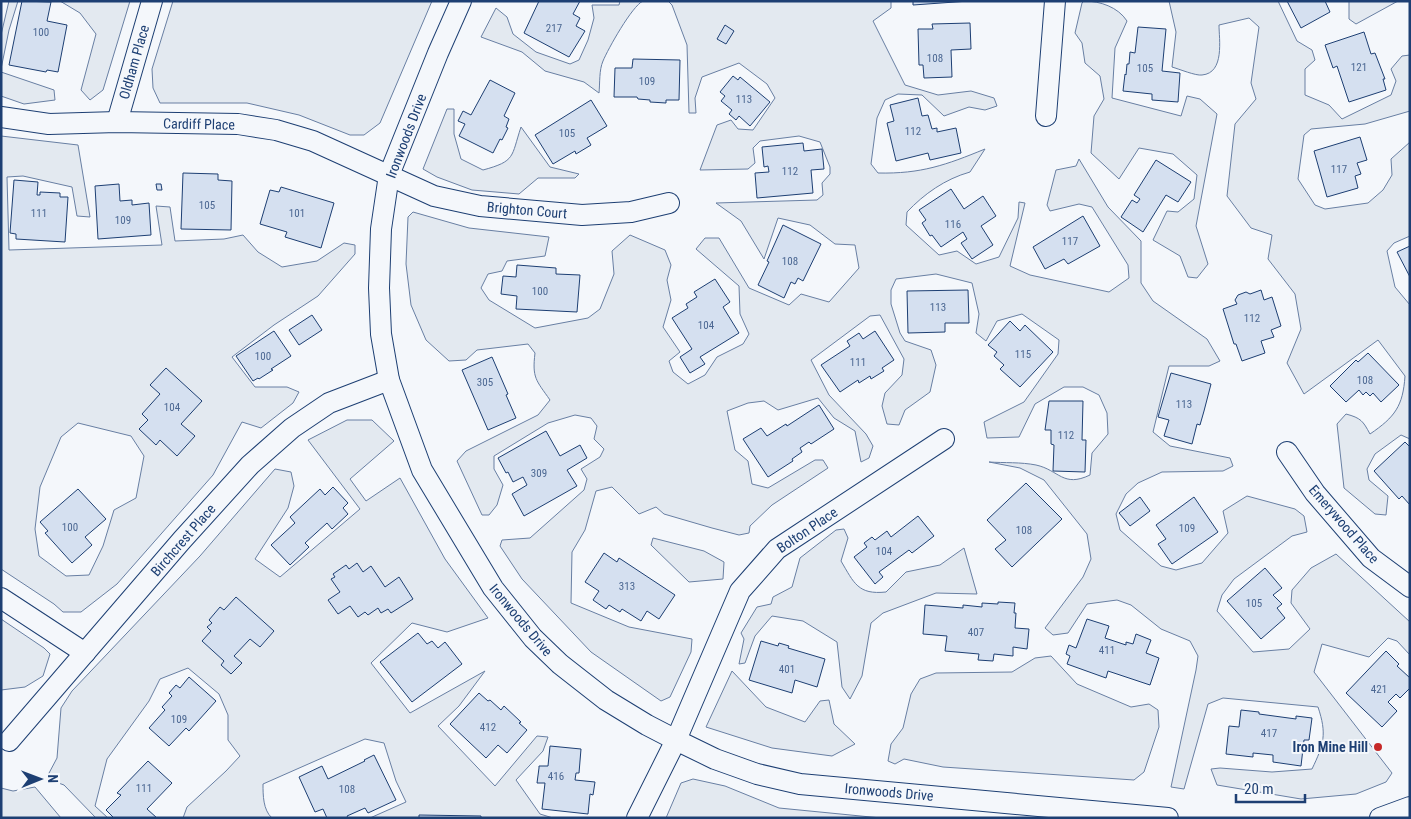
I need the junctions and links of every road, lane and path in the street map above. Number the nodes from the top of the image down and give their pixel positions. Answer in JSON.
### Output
{"nodes":[{"id":1,"x":152,"y":1,"type":"edge"},
{"id":2,"x":461,"y":1,"type":"edge"},
{"id":3,"x":1055,"y":1,"type":"edge"},
{"id":4,"x":1046,"y":116,"type":"dead end"},
{"id":5,"x":1,"y":117,"type":"edge"},
{"id":6,"x":117,"y":122,"type":"junction"},
{"id":7,"x":389,"y":175,"type":"junction"},
{"id":8,"x":669,"y":203,"type":"dead end"},
{"id":9,"x":389,"y":380,"type":"junction"},
{"id":10,"x":944,"y":440,"type":"dead end"},
{"id":11,"x":1287,"y":452,"type":"dead end"},
{"id":12,"x":1410,"y":587,"type":"edge"},
{"id":13,"x":1,"y":598,"type":"edge"},
{"id":14,"x":85,"y":653,"type":"junction"},
{"id":15,"x":676,"y":740,"type":"junction"},
{"id":16,"x":9,"y":741,"type":"dead end"},
{"id":17,"x":1410,"y":806,"type":"edge"},
{"id":18,"x":1076,"y":813,"type":"edge"},
{"id":19,"x":637,"y":818,"type":"edge"},
{"id":20,"x":1168,"y":818,"type":"edge"},
{"id":21,"x":1380,"y":818,"type":"edge"}],
"edges":[{"from":1,"to":6,"type":"street","name":"Oldham Place"},
{"from":2,"to":7,"type":"street","name":"Ironwoods Drive"},
{"from":3,"to":4,"type":"street"},
{"from":5,"to":6,"type":"street","name":"Cardiff Place"},
{"from":6,"to":7,"type":"street","name":"Cardiff Place"},
{"from":7,"to":8,"type":"street","name":"Brighton Court"},
{"from":7,"to":9,"type":"street","name":"Ironwoods Drive"},
{"from":9,"to":14,"type":"street","name":"Birchcrest Place"},
{"from":9,"to":15,"type":"street","name":"Ironwoods Drive"},
{"from":10,"to":15,"type":"street","name":"Bolton Place"},
{"from":11,"to":12,"type":"street","name":"Emerywood Place"},
{"from":13,"to":14,"type":"street"},
{"from":14,"to":16,"type":"street","name":"Birchcrest Place"},
{"from":15,"to":18,"type":"street","name":"Ironwoods Drive"},
{"from":15,"to":19,"type":"street","name":"Bolton Place"},
{"from":17,"to":21,"type":"street"},
{"from":18,"to":20,"type":"street","name":"Ironwoods Drive"}]}
